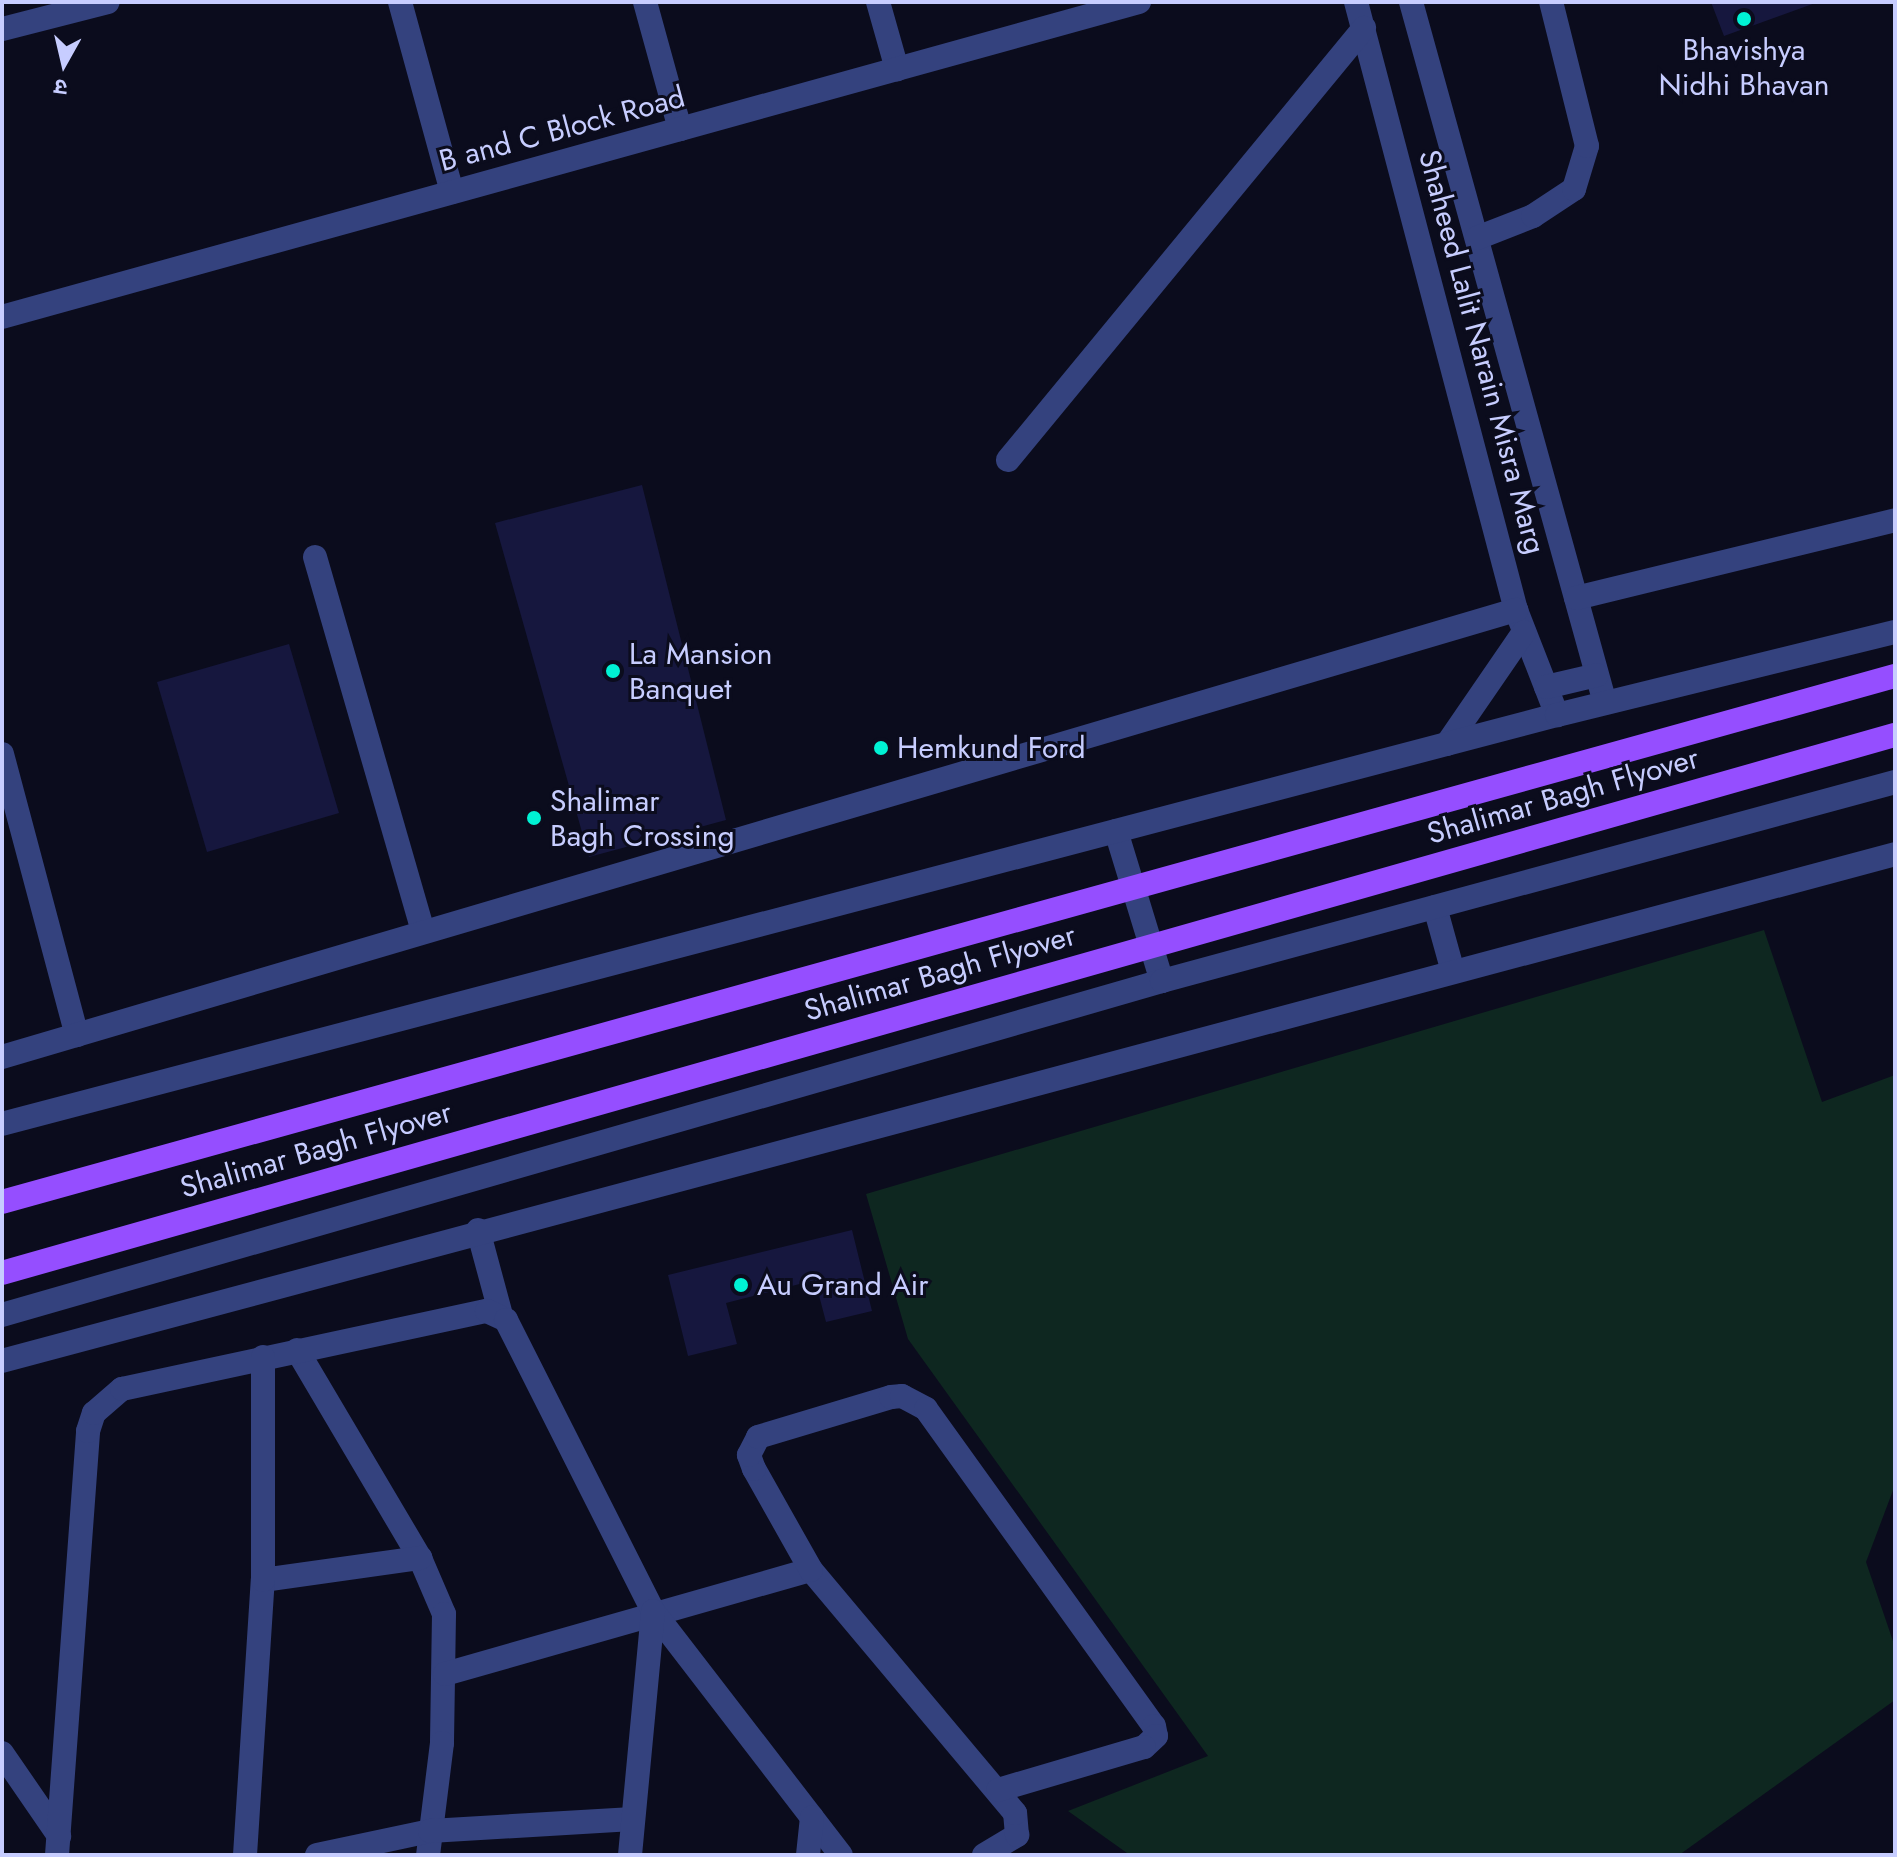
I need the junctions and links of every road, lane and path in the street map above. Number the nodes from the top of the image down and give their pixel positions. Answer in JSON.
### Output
{"nodes":[{"id":1,"x":108,"y":2,"type":"edge"},
{"id":2,"x":400,"y":2,"type":"edge"},
{"id":3,"x":645,"y":2,"type":"edge"},
{"id":4,"x":878,"y":2,"type":"edge"},
{"id":5,"x":1139,"y":2,"type":"edge"},
{"id":6,"x":1356,"y":2,"type":"edge"},
{"id":7,"x":1411,"y":2,"type":"edge"},
{"id":8,"x":1551,"y":2,"type":"edge"},
{"id":9,"x":1107,"y":6,"type":"edge"},
{"id":10,"x":1364,"y":28,"type":"junction"},
{"id":11,"x":2,"y":29,"type":"edge"},
{"id":12,"x":897,"y":69,"type":"junction"},
{"id":13,"x":680,"y":129,"type":"junction"},
{"id":14,"x":452,"y":192,"type":"junction"},
{"id":15,"x":1477,"y":238,"type":"junction"},
{"id":16,"x":2,"y":317,"type":"edge"},
{"id":17,"x":1008,"y":460,"type":"dead end"},
{"id":18,"x":1895,"y":520,"type":"edge"},
{"id":19,"x":315,"y":557,"type":"dead end"},
{"id":20,"x":1576,"y":598,"type":"junction"},
{"id":21,"x":1520,"y":621,"type":"junction"},
{"id":22,"x":1895,"y":632,"type":"edge"},
{"id":23,"x":1597,"y":675,"type":"junction"},
{"id":24,"x":1895,"y":676,"type":"edge"},
{"id":25,"x":1546,"y":687,"type":"junction"},
{"id":26,"x":1605,"y":703,"type":"junction"},
{"id":27,"x":1557,"y":715,"type":"junction"},
{"id":28,"x":1895,"y":735,"type":"edge"},
{"id":29,"x":1447,"y":744,"type":"junction"},
{"id":30,"x":2,"y":754,"type":"edge"},
{"id":31,"x":1895,"y":782,"type":"edge"},
{"id":32,"x":1116,"y":831,"type":"junction"},
{"id":33,"x":1895,"y":854,"type":"edge"},
{"id":34,"x":1435,"y":907,"type":"junction"},
{"id":35,"x":423,"y":932,"type":"junction"},
{"id":36,"x":1453,"y":972,"type":"junction"},
{"id":37,"x":1162,"y":981,"type":"junction"},
{"id":38,"x":77,"y":1035,"type":"junction"},
{"id":39,"x":2,"y":1057,"type":"edge"},
{"id":40,"x":2,"y":1124,"type":"edge"},
{"id":41,"x":2,"y":1202,"type":"edge"},
{"id":42,"x":478,"y":1230,"type":"junction"},
{"id":43,"x":2,"y":1273,"type":"edge"},
{"id":44,"x":2,"y":1315,"type":"edge"},
{"id":45,"x":501,"y":1315,"type":"junction"},
{"id":46,"x":297,"y":1350,"type":"junction"},
{"id":47,"x":263,"y":1357,"type":"junction"},
{"id":48,"x":2,"y":1361,"type":"edge"},
{"id":49,"x":420,"y":1558,"type":"junction"},
{"id":50,"x":811,"y":1570,"type":"junction"},
{"id":51,"x":263,"y":1580,"type":"junction"},
{"id":52,"x":653,"y":1611,"type":"junction"},
{"id":53,"x":445,"y":1674,"type":"junction"},
{"id":54,"x":2,"y":1753,"type":"edge"},
{"id":55,"x":998,"y":1790,"type":"junction"},
{"id":56,"x":812,"y":1817,"type":"junction"},
{"id":57,"x":633,"y":1819,"type":"junction"},
{"id":58,"x":429,"y":1843,"type":"edge"},
{"id":59,"x":58,"y":1845,"type":"edge"},
{"id":60,"x":245,"y":1855,"type":"edge"},
{"id":61,"x":317,"y":1855,"type":"edge"},
{"id":62,"x":630,"y":1855,"type":"edge"},
{"id":63,"x":808,"y":1855,"type":"edge"},
{"id":64,"x":841,"y":1855,"type":"edge"},
{"id":65,"x":984,"y":1855,"type":"edge"}],
"edges":[{"from":1,"to":11,"type":"street"},
{"from":2,"to":14,"type":"street"},
{"from":3,"to":13,"type":"street"},
{"from":4,"to":12,"type":"street"},
{"from":5,"to":9,"type":"street","name":"B and C Block Road"},
{"from":6,"to":10,"type":"street","name":"Shaheed Lalit Narain Misra Marg"},
{"from":7,"to":15,"type":"street","name":"Shaheed Lalit Narain Misra Marg"},
{"from":8,"to":15,"type":"street"},
{"from":9,"to":12,"type":"street","name":"B and C Block Road"},
{"from":10,"to":17,"type":"street"},
{"from":10,"to":21,"type":"street","name":"Shaheed Lalit Narain Misra Marg"},
{"from":12,"to":13,"type":"street","name":"B and C Block Road"},
{"from":13,"to":14,"type":"street","name":"B and C Block Road"},
{"from":14,"to":16,"type":"street","name":"B and C Block Road"},
{"from":15,"to":20,"type":"street","name":"Shaheed Lalit Narain Misra Marg"},
{"from":18,"to":20,"type":"street"},
{"from":19,"to":35,"type":"street"},
{"from":20,"to":23,"type":"street","name":"Shaheed Lalit Narain Misra Marg"},
{"from":21,"to":25,"type":"street","name":"Shaheed Lalit Narain Misra Marg"},
{"from":21,"to":29,"type":"street"},
{"from":21,"to":35,"type":"street"},
{"from":22,"to":26,"type":"street"},
{"from":23,"to":25,"type":"street"},
{"from":23,"to":26,"type":"street","name":"Shaheed Lalit Narain Misra Marg"},
{"from":24,"to":41,"type":"main road","name":"Shalimar Bagh Flyover","bridge":true},
{"from":25,"to":27,"type":"street","name":"Shaheed Lalit Narain Misra Marg"},
{"from":26,"to":27,"type":"street"},
{"from":27,"to":29,"type":"street"},
{"from":28,"to":43,"type":"main road","name":"Shalimar Bagh Flyover","bridge":true},
{"from":29,"to":32,"type":"street"},
{"from":30,"to":38,"type":"street"},
{"from":31,"to":34,"type":"street"},
{"from":32,"to":37,"type":"street"},
{"from":32,"to":40,"type":"street"},
{"from":33,"to":36,"type":"street"},
{"from":34,"to":36,"type":"street"},
{"from":34,"to":37,"type":"street"},
{"from":35,"to":38,"type":"street"},
{"from":36,"to":42,"type":"street"},
{"from":37,"to":44,"type":"street"},
{"from":38,"to":39,"type":"street"},
{"from":42,"to":45,"type":"street"},
{"from":42,"to":48,"type":"street"},
{"from":45,"to":46,"type":"street"},
{"from":45,"to":52,"type":"street"},
{"from":46,"to":47,"type":"street"},
{"from":46,"to":49,"type":"street"},
{"from":47,"to":51,"type":"street"},
{"from":47,"to":59,"type":"street"},
{"from":49,"to":51,"type":"street"},
{"from":49,"to":53,"type":"street"},
{"from":50,"to":52,"type":"street"},
{"from":50,"to":55,"type":"street"},
{"from":50,"to":55,"type":"street"},
{"from":51,"to":60,"type":"street"},
{"from":52,"to":53,"type":"street"},
{"from":52,"to":56,"type":"street"},
{"from":52,"to":57,"type":"street"},
{"from":53,"to":58,"type":"street"},
{"from":54,"to":59,"type":"street"},
{"from":55,"to":65,"type":"street"},
{"from":56,"to":63,"type":"street"},
{"from":56,"to":64,"type":"street"},
{"from":57,"to":58,"type":"street"},
{"from":57,"to":62,"type":"street"},
{"from":58,"to":61,"type":"street"}]}
